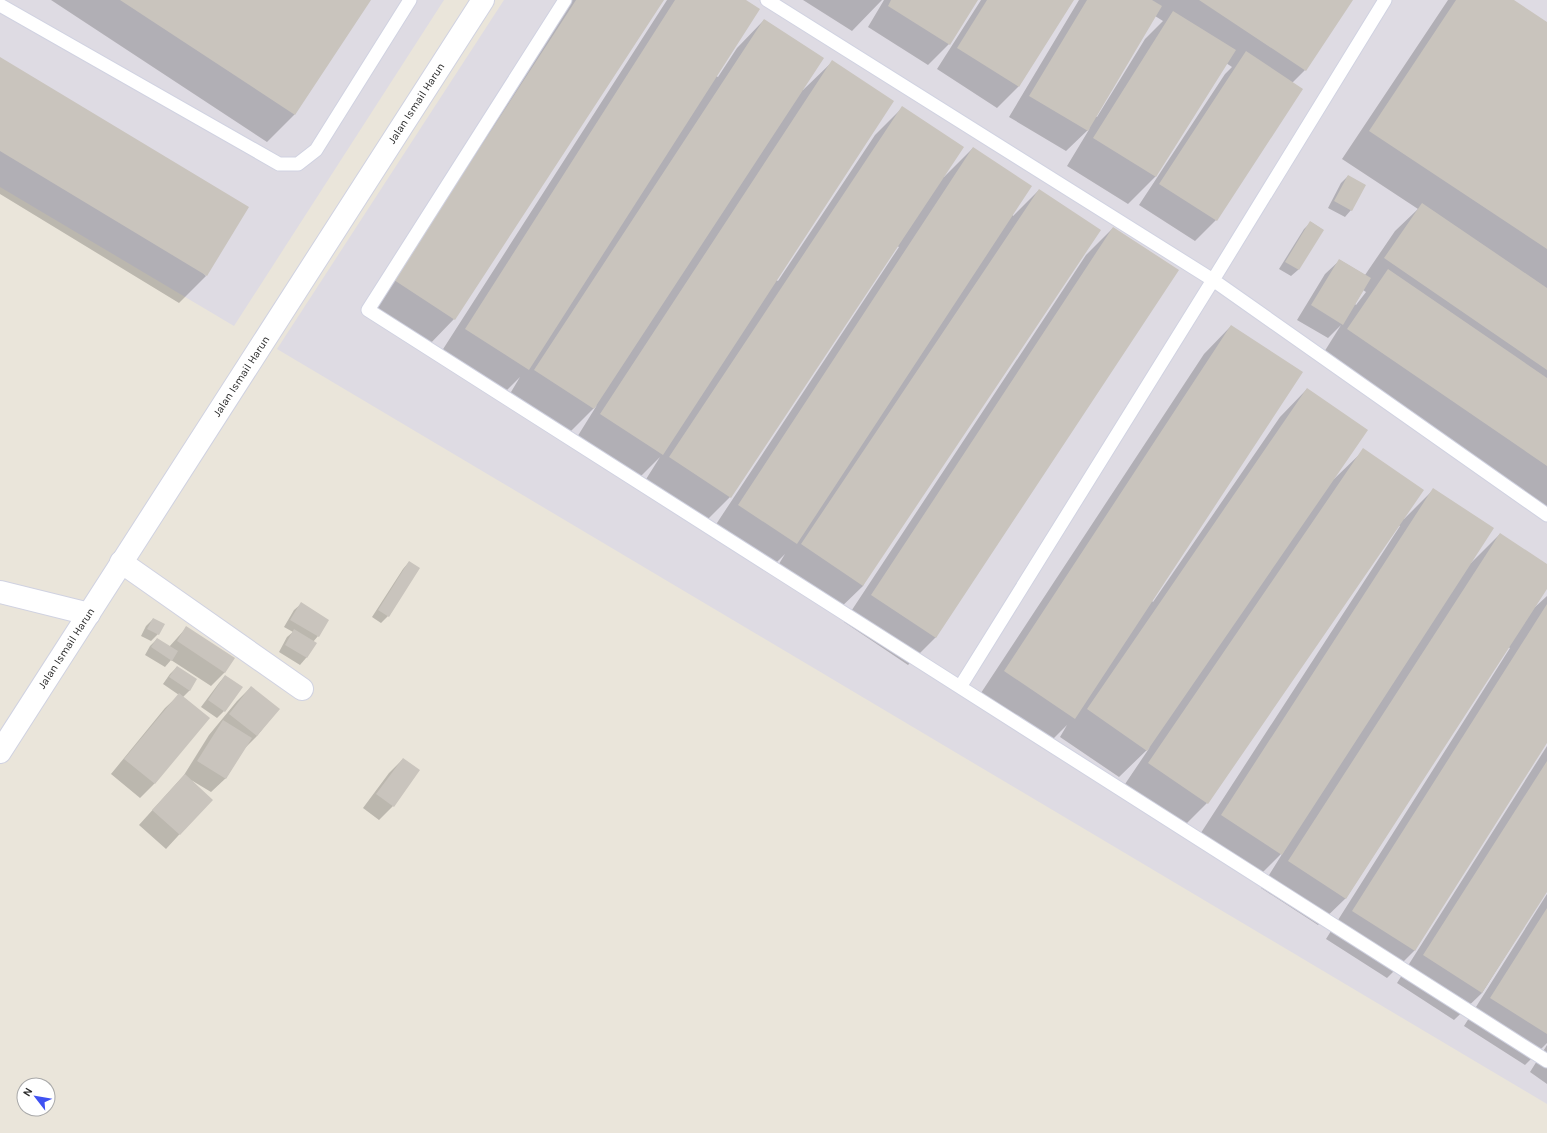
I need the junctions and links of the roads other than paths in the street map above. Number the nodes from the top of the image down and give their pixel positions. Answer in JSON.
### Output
{"nodes":[{"id":1,"x":410,"y":0,"type":"edge"},
{"id":2,"x":483,"y":0,"type":"edge"},
{"id":3,"x":566,"y":0,"type":"edge"},
{"id":4,"x":767,"y":0,"type":"edge"},
{"id":5,"x":1385,"y":0,"type":"edge"},
{"id":6,"x":0,"y":5,"type":"edge"},
{"id":7,"x":1213,"y":280,"type":"junction"},
{"id":8,"x":1547,"y":515,"type":"edge"},
{"id":9,"x":121,"y":562,"type":"junction"},
{"id":10,"x":0,"y":592,"type":"edge"},
{"id":11,"x":89,"y":614,"type":"junction"},
{"id":12,"x":960,"y":687,"type":"junction"},
{"id":13,"x":302,"y":689,"type":"dead end"},
{"id":14,"x":0,"y":752,"type":"edge"},
{"id":15,"x":1547,"y":1061,"type":"edge"}],
"edges":[{"from":1,"to":6,"type":"lane"},
{"from":2,"to":9,"type":"street","name":"Jalan Ismail Harun"},
{"from":3,"to":12,"type":"lane"},
{"from":4,"to":7,"type":"lane"},
{"from":5,"to":7,"type":"lane"},
{"from":7,"to":8,"type":"lane"},
{"from":7,"to":12,"type":"lane"},
{"from":9,"to":11,"type":"street","name":"Jalan Ismail Harun"},
{"from":9,"to":13,"type":"street"},
{"from":10,"to":11,"type":"street"},
{"from":11,"to":14,"type":"street","name":"Jalan Ismail Harun"},
{"from":12,"to":15,"type":"lane"}]}
